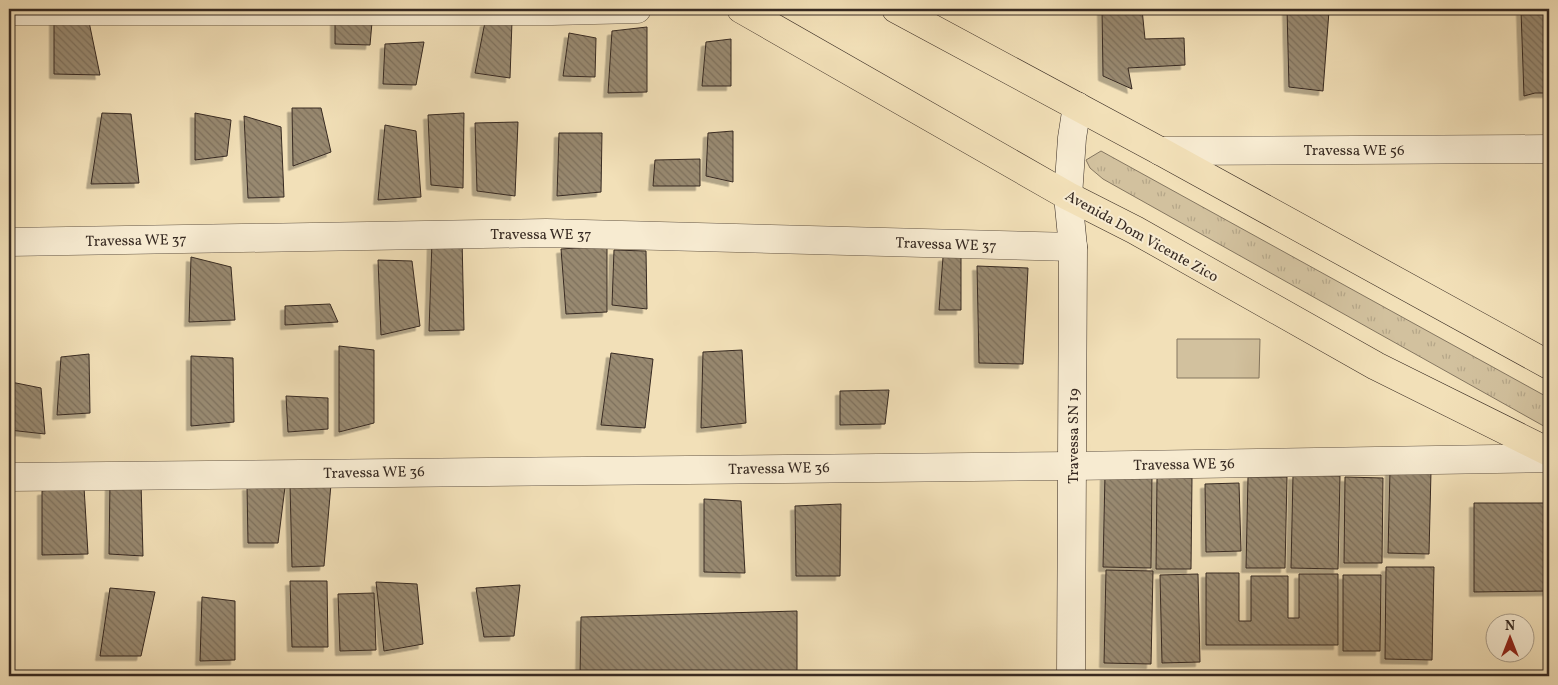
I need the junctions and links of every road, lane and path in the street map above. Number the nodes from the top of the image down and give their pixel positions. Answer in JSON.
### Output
{"nodes":[{"id":1,"x":637,"y":9,"type":"edge"},
{"id":2,"x":741,"y":9,"type":"edge"},
{"id":3,"x":896,"y":9,"type":"edge"},
{"id":4,"x":9,"y":11,"type":"edge"},
{"id":5,"x":1077,"y":106,"type":"junction"},
{"id":6,"x":1549,"y":150,"type":"edge"},
{"id":7,"x":1160,"y":151,"type":"junction"},
{"id":8,"x":1068,"y":196,"type":"junction"},
{"id":9,"x":9,"y":242,"type":"edge"},
{"id":10,"x":1073,"y":247,"type":"junction"},
{"id":11,"x":1549,"y":365,"type":"edge"},
{"id":12,"x":1549,"y":452,"type":"edge"},
{"id":13,"x":1549,"y":458,"type":"edge"},
{"id":14,"x":1073,"y":466,"type":"junction"},
{"id":15,"x":9,"y":477,"type":"edge"},
{"id":16,"x":1071,"y":676,"type":"edge"}],
"edges":[{"from":1,"to":4,"type":"street"},
{"from":2,"to":8,"type":"main road","name":"Avenida Dom Vicente Zico"},
{"from":3,"to":5,"type":"main road"},
{"from":5,"to":7,"type":"main road"},
{"from":5,"to":8,"type":"street","name":"Travessa SN 19"},
{"from":6,"to":7,"type":"street","name":"Travessa WE 56"},
{"from":7,"to":11,"type":"main road"},
{"from":8,"to":10,"type":"street","name":"Travessa SN 19"},
{"from":8,"to":12,"type":"main road","name":"Avenida Dom Vicente Zico"},
{"from":9,"to":10,"type":"street","name":"Travessa WE 37"},
{"from":10,"to":14,"type":"street","name":"Travessa SN 19"},
{"from":13,"to":14,"type":"street","name":"Travessa WE 36"},
{"from":14,"to":15,"type":"street","name":"Travessa WE 36"},
{"from":14,"to":16,"type":"street","name":"Travessa SN 19"}]}
